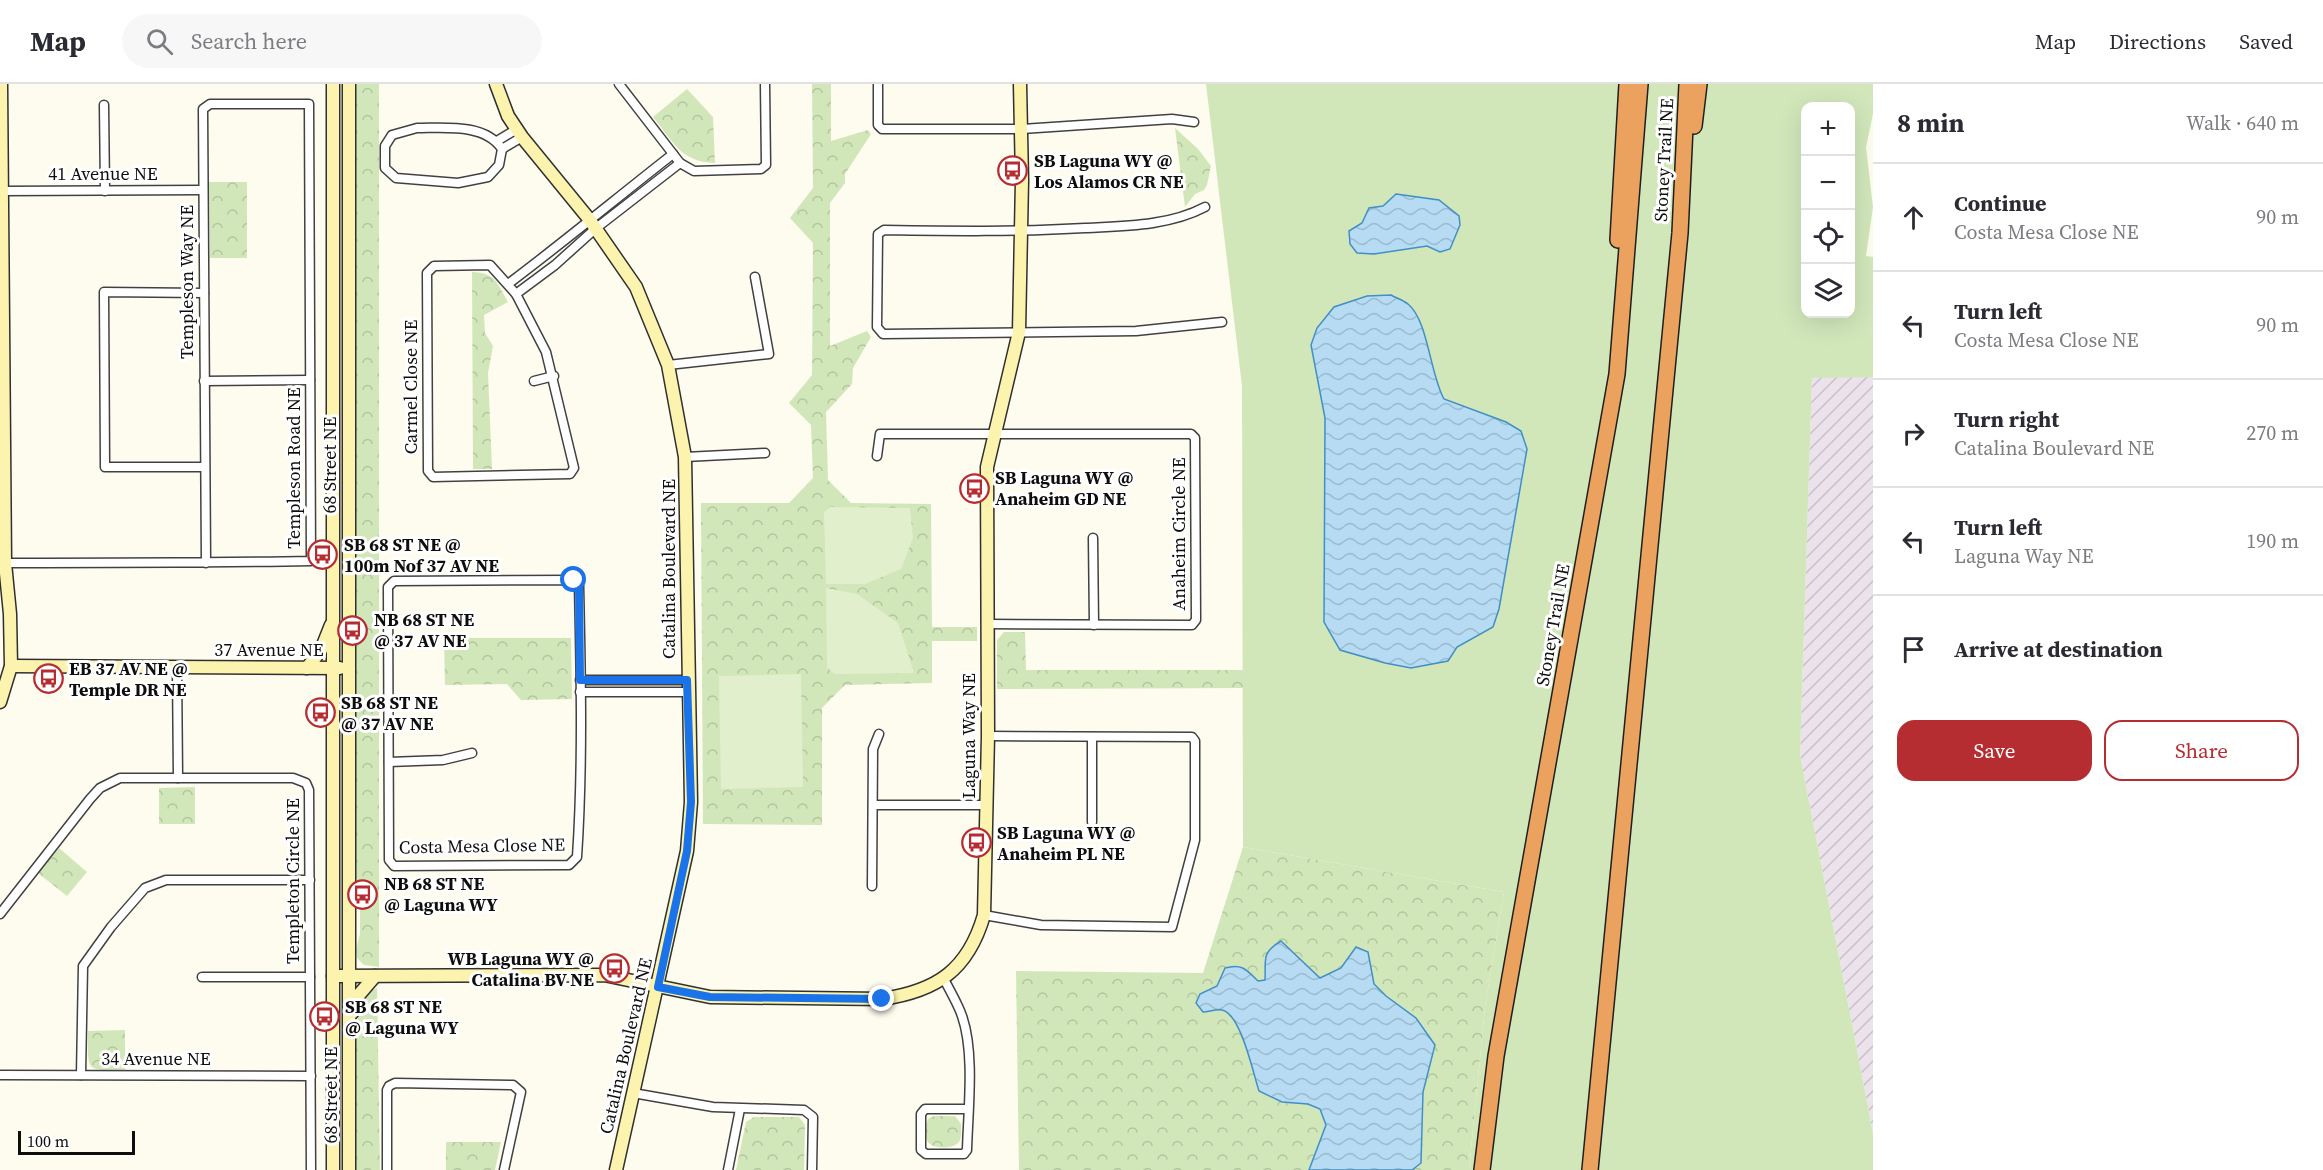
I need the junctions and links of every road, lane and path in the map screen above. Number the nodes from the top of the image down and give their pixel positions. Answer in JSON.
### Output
{"nodes":[{"id":1,"x":1,"y":84,"type":"edge"},
{"id":2,"x":333,"y":84,"type":"edge"},
{"id":3,"x":349,"y":84,"type":"edge"},
{"id":4,"x":496,"y":84,"type":"edge"},
{"id":5,"x":619,"y":84,"type":"edge"},
{"id":6,"x":765,"y":84,"type":"edge"},
{"id":7,"x":878,"y":84,"type":"edge"},
{"id":8,"x":1020,"y":84,"type":"edge"},
{"id":9,"x":1627,"y":84,"type":"edge"},
{"id":10,"x":1640,"y":84,"type":"edge"},
{"id":11,"x":1687,"y":84,"type":"edge"},
{"id":12,"x":1699,"y":84,"type":"edge"},
{"id":13,"x":1,"y":102,"type":"edge"},
{"id":14,"x":309,"y":104,"type":"joint"},
{"id":15,"x":104,"y":105,"type":"dead end"},
{"id":16,"x":1194,"y":122,"type":"dead end"},
{"id":17,"x":1022,"y":129,"type":"junction"},
{"id":18,"x":519,"y":133,"type":"junction"},
{"id":19,"x":500,"y":145,"type":"junction"},
{"id":20,"x":673,"y":154,"type":"junction"},
{"id":21,"x":681,"y":163,"type":"junction"},
{"id":22,"x":203,"y":190,"type":"junction"},
{"id":23,"x":2,"y":191,"type":"junction"},
{"id":24,"x":105,"y":191,"type":"junction"},
{"id":25,"x":1205,"y":207,"type":"dead end"},
{"id":26,"x":592,"y":224,"type":"junction"},
{"id":27,"x":1021,"y":232,"type":"junction"},
{"id":28,"x":1680,"y":233,"type":"junction"},
{"id":29,"x":755,"y":277,"type":"dead end"},
{"id":30,"x":508,"y":284,"type":"junction"},
{"id":31,"x":204,"y":292,"type":"junction"},
{"id":32,"x":516,"y":294,"type":"junction"},
{"id":33,"x":1222,"y":322,"type":"dead end"},
{"id":34,"x":1018,"y":332,"type":"junction"},
{"id":35,"x":668,"y":365,"type":"junction"},
{"id":36,"x":1617,"y":374,"type":"junction"},
{"id":37,"x":554,"y":376,"type":"junction"},
{"id":38,"x":310,"y":380,"type":"junction"},
{"id":39,"x":204,"y":381,"type":"junction"},
{"id":40,"x":534,"y":381,"type":"dead end"},
{"id":41,"x":2,"y":427,"type":"edge"},
{"id":42,"x":995,"y":433,"type":"junction"},
{"id":43,"x":765,"y":453,"type":"dead end"},
{"id":44,"x":877,"y":456,"type":"dead end"},
{"id":45,"x":685,"y":457,"type":"junction"},
{"id":46,"x":204,"y":467,"type":"junction"},
{"id":47,"x":1094,"y":538,"type":"dead end"},
{"id":48,"x":206,"y":562,"type":"junction"},
{"id":49,"x":5,"y":563,"type":"junction"},
{"id":50,"x":333,"y":620,"type":"junction"},
{"id":51,"x":988,"y":624,"type":"junction"},
{"id":52,"x":1094,"y":625,"type":"junction"},
{"id":53,"x":11,"y":666,"type":"junction"},
{"id":54,"x":177,"y":667,"type":"junction"},
{"id":55,"x":307,"y":668,"type":"junction"},
{"id":56,"x":333,"y":668,"type":"junction"},
{"id":57,"x":348,"y":668,"type":"junction"},
{"id":58,"x":580,"y":680,"type":"junction"},
{"id":59,"x":687,"y":686,"type":"junction"},
{"id":60,"x":580,"y":692,"type":"junction"},
{"id":61,"x":0,"y":702,"type":"edge"},
{"id":62,"x":879,"y":734,"type":"dead end"},
{"id":63,"x":988,"y":736,"type":"junction"},
{"id":64,"x":1092,"y":737,"type":"junction"},
{"id":65,"x":471,"y":753,"type":"dead end"},
{"id":66,"x":389,"y":762,"type":"junction"},
{"id":67,"x":178,"y":778,"type":"junction"},
{"id":68,"x":873,"y":805,"type":"junction"},
{"id":69,"x":987,"y":805,"type":"junction"},
{"id":70,"x":1092,"y":822,"type":"dead end"},
{"id":71,"x":310,"y":880,"type":"junction"},
{"id":72,"x":872,"y":886,"type":"dead end"},
{"id":73,"x":0,"y":914,"type":"edge"},
{"id":74,"x":984,"y":915,"type":"junction"},
{"id":75,"x":333,"y":976,"type":"junction"},
{"id":76,"x":349,"y":976,"type":"junction"},
{"id":77,"x":375,"y":976,"type":"junction"},
{"id":78,"x":202,"y":977,"type":"dead end"},
{"id":79,"x":310,"y":977,"type":"junction"},
{"id":80,"x":944,"y":979,"type":"junction"},
{"id":81,"x":658,"y":987,"type":"junction"},
{"id":82,"x":349,"y":1024,"type":"junction"},
{"id":83,"x":0,"y":1075,"type":"edge"},
{"id":84,"x":81,"y":1075,"type":"junction"},
{"id":85,"x":311,"y":1076,"type":"junction"},
{"id":86,"x":633,"y":1093,"type":"junction"},
{"id":87,"x":740,"y":1109,"type":"junction"},
{"id":88,"x":968,"y":1109,"type":"junction"},
{"id":89,"x":312,"y":1170,"type":"edge"},
{"id":90,"x":333,"y":1170,"type":"edge"},
{"id":91,"x":349,"y":1170,"type":"edge"},
{"id":92,"x":387,"y":1170,"type":"edge"},
{"id":93,"x":504,"y":1170,"type":"edge"},
{"id":94,"x":616,"y":1170,"type":"edge"},
{"id":95,"x":728,"y":1170,"type":"edge"},
{"id":96,"x":812,"y":1170,"type":"edge"},
{"id":97,"x":1482,"y":1170,"type":"edge"},
{"id":98,"x":1590,"y":1170,"type":"edge"}],
"edges":[{"from":1,"to":13,"type":"street"},
{"from":2,"to":50,"type":"street","name":"68 Street NE"},
{"from":3,"to":57,"type":"street","name":"68 Street NE"},
{"from":4,"to":18,"type":"street","name":"Catalina Boulevard NE"},
{"from":5,"to":20,"type":"street"},
{"from":6,"to":21,"type":"street"},
{"from":7,"to":17,"type":"street"},
{"from":8,"to":17,"type":"street","name":"Laguna Way NE"},
{"from":9,"to":36,"type":"highway"},
{"from":10,"to":36,"type":"highway","name":"Stoney Trail NE"},
{"from":11,"to":28,"type":"highway","name":"Stoney Trail NE"},
{"from":12,"to":28,"type":"highway"},
{"from":13,"to":23,"type":"street"},
{"from":14,"to":22,"type":"street","name":"Templeson Way NE"},
{"from":14,"to":38,"type":"street","name":"Templeson Road NE"},
{"from":15,"to":24,"type":"street"},
{"from":16,"to":17,"type":"street"},
{"from":17,"to":27,"type":"street","name":"Laguna Way NE"},
{"from":18,"to":19,"type":"street"},
{"from":18,"to":26,"type":"street","name":"Catalina Boulevard NE"},
{"from":19,"to":19,"type":"street"},
{"from":20,"to":21,"type":"street"},
{"from":20,"to":26,"type":"street"},
{"from":21,"to":26,"type":"street"},
{"from":22,"to":24,"type":"street","name":"41 Avenue NE"},
{"from":22,"to":31,"type":"street","name":"Templeson Way NE"},
{"from":23,"to":24,"type":"street","name":"41 Avenue NE"},
{"from":23,"to":41,"type":"street"},
{"from":25,"to":27,"type":"street"},
{"from":26,"to":30,"type":"street"},
{"from":26,"to":32,"type":"street"},
{"from":26,"to":35,"type":"street","name":"Catalina Boulevard NE"},
{"from":27,"to":34,"type":"street","name":"Laguna Way NE"},
{"from":27,"to":34,"type":"street"},
{"from":28,"to":98,"type":"highway","name":"Stoney Trail NE"},
{"from":29,"to":35,"type":"street"},
{"from":30,"to":32,"type":"street","name":"Carmel Close NE"},
{"from":30,"to":37,"type":"street","name":"Carmel Close NE"},
{"from":31,"to":39,"type":"street","name":"Templeson Way NE"},
{"from":31,"to":46,"type":"street"},
{"from":32,"to":37,"type":"street","name":"Carmel Close NE"},
{"from":33,"to":34,"type":"street"},
{"from":34,"to":42,"type":"street","name":"Laguna Way NE"},
{"from":35,"to":45,"type":"street","name":"Catalina Boulevard NE"},
{"from":36,"to":97,"type":"highway","name":"Stoney Trail NE"},
{"from":37,"to":40,"type":"street"},
{"from":38,"to":39,"type":"street"},
{"from":38,"to":48,"type":"street","name":"Templeson Road NE"},
{"from":39,"to":46,"type":"street","name":"Templeson Way NE"},
{"from":41,"to":49,"type":"street"},
{"from":42,"to":44,"type":"street"},
{"from":42,"to":51,"type":"street","name":"Laguna Way NE"},
{"from":42,"to":52,"type":"street","name":"Anaheim Circle NE"},
{"from":43,"to":45,"type":"street"},
{"from":45,"to":59,"type":"street","name":"Catalina Boulevard NE"},
{"from":46,"to":48,"type":"street","name":"Templeson Way NE"},
{"from":47,"to":52,"type":"street"},
{"from":48,"to":49,"type":"street","name":"Templeson Road NE"},
{"from":49,"to":53,"type":"street"},
{"from":50,"to":55,"type":"street"},
{"from":50,"to":56,"type":"street","name":"68 Street NE"},
{"from":51,"to":52,"type":"street","name":"Anaheim Circle NE"},
{"from":51,"to":63,"type":"street","name":"Laguna Way NE"},
{"from":53,"to":54,"type":"street","name":"37 Avenue NE"},
{"from":53,"to":61,"type":"street"},
{"from":54,"to":55,"type":"street","name":"37 Avenue NE"},
{"from":54,"to":67,"type":"street"},
{"from":55,"to":56,"type":"street","name":"37 Avenue NE"},
{"from":56,"to":57,"type":"street","name":"37 Avenue NE"},
{"from":56,"to":75,"type":"street","name":"68 Street NE"},
{"from":57,"to":76,"type":"street","name":"68 Street NE"},
{"from":58,"to":59,"type":"street"},
{"from":58,"to":60,"type":"street","name":"Costa Mesa Close NE"},
{"from":58,"to":66,"type":"street","name":"Costa Mesa Close NE"},
{"from":59,"to":60,"type":"street"},
{"from":59,"to":81,"type":"street","name":"Catalina Boulevard NE"},
{"from":60,"to":66,"type":"street","name":"Costa Mesa Close NE"},
{"from":62,"to":68,"type":"street"},
{"from":63,"to":64,"type":"street"},
{"from":63,"to":69,"type":"street","name":"Laguna Way NE"},
{"from":64,"to":70,"type":"street"},
{"from":64,"to":74,"type":"street"},
{"from":65,"to":66,"type":"street"},
{"from":67,"to":71,"type":"street","name":"Templeton Circle NE"},
{"from":67,"to":73,"type":"street","name":"Templeton Circle NE"},
{"from":68,"to":69,"type":"street"},
{"from":68,"to":72,"type":"street"},
{"from":69,"to":74,"type":"street","name":"Laguna Way NE"},
{"from":71,"to":79,"type":"street","name":"Templeton Circle NE"},
{"from":71,"to":84,"type":"street"},
{"from":74,"to":80,"type":"street","name":"Laguna Way NE"},
{"from":75,"to":76,"type":"street","name":"Laguna Way NE"},
{"from":75,"to":90,"type":"street","name":"68 Street NE"},
{"from":76,"to":77,"type":"street","name":"Laguna Way NE"},
{"from":76,"to":82,"type":"street","name":"68 Street NE"},
{"from":77,"to":81,"type":"street","name":"Laguna Way NE"},
{"from":77,"to":82,"type":"street"},
{"from":78,"to":79,"type":"street"},
{"from":79,"to":85,"type":"street","name":"Templeton Circle NE"},
{"from":80,"to":81,"type":"street","name":"Laguna Way NE"},
{"from":80,"to":88,"type":"street"},
{"from":81,"to":86,"type":"street","name":"Catalina Boulevard NE"},
{"from":82,"to":91,"type":"street","name":"68 Street NE"},
{"from":83,"to":84,"type":"street","name":"34 Avenue NE"},
{"from":84,"to":85,"type":"street","name":"34 Avenue NE"},
{"from":85,"to":89,"type":"street","name":"Templeton Circle NE"},
{"from":86,"to":87,"type":"street"},
{"from":86,"to":94,"type":"street","name":"Catalina Boulevard NE"},
{"from":87,"to":95,"type":"street"},
{"from":87,"to":96,"type":"street"},
{"from":88,"to":88,"type":"street"},
{"from":92,"to":93,"type":"street"}]}
